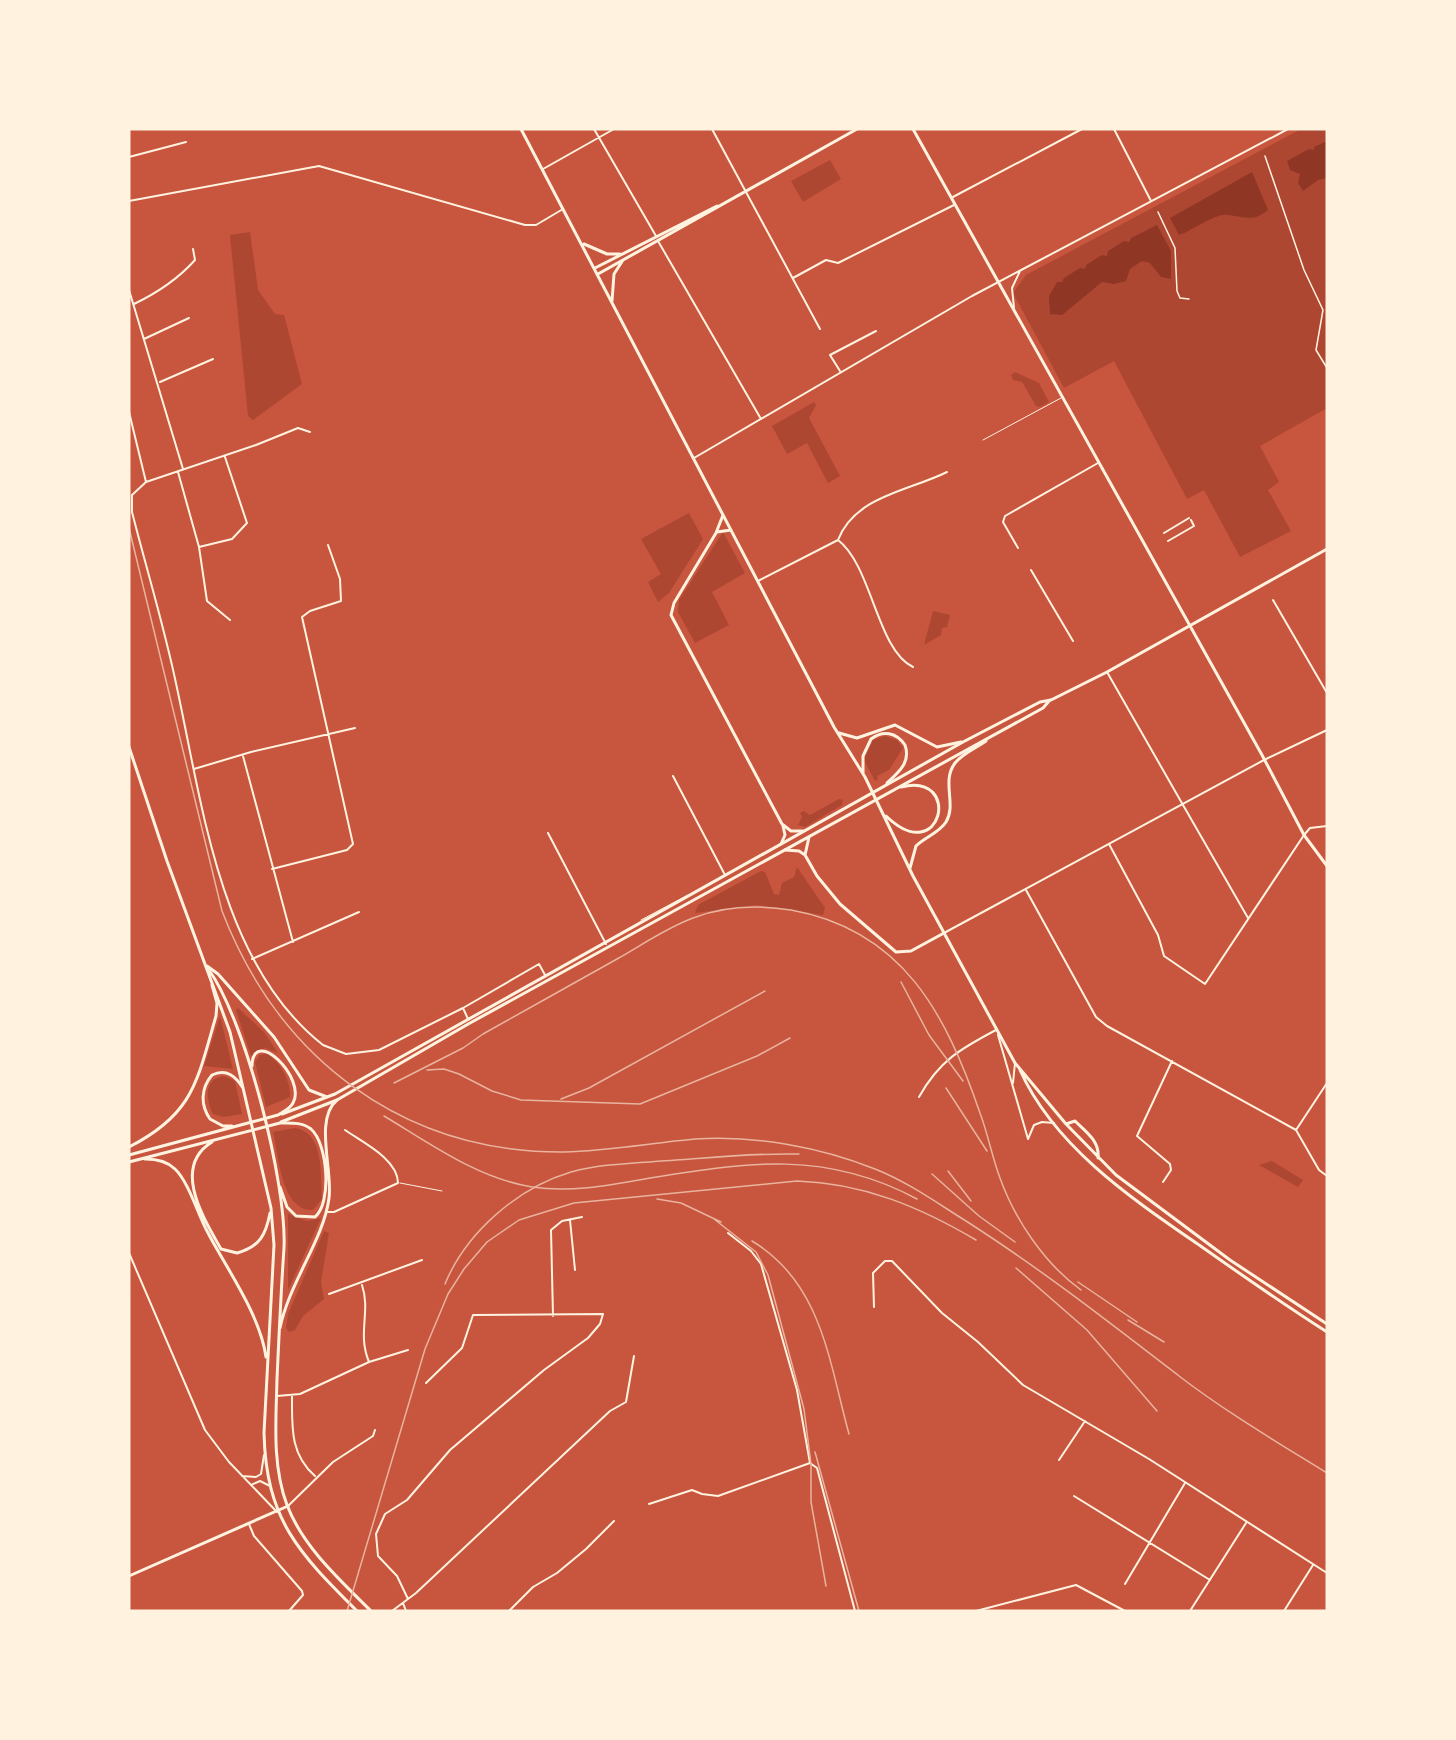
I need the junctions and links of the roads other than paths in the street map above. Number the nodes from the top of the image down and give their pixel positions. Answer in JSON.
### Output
{"nodes":[{"id":1,"x":521,"y":129,"type":"edge"},
{"id":2,"x":594,"y":129,"type":"edge"},
{"id":3,"x":614,"y":129,"type":"edge"},
{"id":4,"x":712,"y":129,"type":"edge"},
{"id":5,"x":857,"y":129,"type":"edge"},
{"id":6,"x":913,"y":129,"type":"edge"},
{"id":7,"x":1082,"y":129,"type":"edge"},
{"id":8,"x":1114,"y":129,"type":"edge"},
{"id":9,"x":1288,"y":129,"type":"edge"},
{"id":10,"x":599,"y":137,"type":"junction"},
{"id":11,"x":186,"y":142,"type":"dead end"},
{"id":12,"x":1265,"y":156,"type":"dead end"},
{"id":13,"x":129,"y":158,"type":"edge"},
{"id":14,"x":541,"y":170,"type":"junction"},
{"id":15,"x":747,"y":190,"type":"junction"},
{"id":16,"x":951,"y":198,"type":"junction"},
{"id":17,"x":129,"y":201,"type":"edge"},
{"id":18,"x":1151,"y":201,"type":"junction"},
{"id":19,"x":954,"y":204,"type":"junction"},
{"id":20,"x":718,"y":206,"type":"junction"},
{"id":21,"x":563,"y":209,"type":"junction"},
{"id":22,"x":1158,"y":212,"type":"dead end"},
{"id":23,"x":656,"y":236,"type":"junction"},
{"id":24,"x":658,"y":241,"type":"junction"},
{"id":25,"x":583,"y":243,"type":"junction"},
{"id":26,"x":193,"y":249,"type":"dead end"},
{"id":27,"x":622,"y":254,"type":"junction"},
{"id":28,"x":624,"y":259,"type":"junction"},
{"id":29,"x":595,"y":268,"type":"junction"},
{"id":30,"x":1022,"y":269,"type":"junction"},
{"id":31,"x":598,"y":274,"type":"junction"},
{"id":32,"x":793,"y":278,"type":"junction"},
{"id":33,"x":997,"y":282,"type":"junction"},
{"id":34,"x":129,"y":290,"type":"edge"},
{"id":35,"x":1189,"y":299,"type":"dead end"},
{"id":36,"x":134,"y":304,"type":"junction"},
{"id":37,"x":612,"y":304,"type":"junction"},
{"id":38,"x":1015,"y":317,"type":"junction"},
{"id":39,"x":189,"y":318,"type":"dead end"},
{"id":40,"x":820,"y":329,"type":"dead end"},
{"id":41,"x":876,"y":331,"type":"dead end"},
{"id":42,"x":144,"y":339,"type":"junction"},
{"id":43,"x":213,"y":359,"type":"dead end"},
{"id":44,"x":1327,"y":368,"type":"edge"},
{"id":45,"x":840,"y":371,"type":"junction"},
{"id":46,"x":159,"y":383,"type":"junction"},
{"id":47,"x":1061,"y":398,"type":"junction"},
{"id":48,"x":129,"y":412,"type":"edge"},
{"id":49,"x":761,"y":419,"type":"junction"},
{"id":50,"x":310,"y":432,"type":"dead end"},
{"id":51,"x":982,"y":440,"type":"dead end"},
{"id":52,"x":225,"y":456,"type":"junction"},
{"id":53,"x":694,"y":458,"type":"junction"},
{"id":54,"x":1098,"y":463,"type":"junction"},
{"id":55,"x":183,"y":469,"type":"junction"},
{"id":56,"x":178,"y":471,"type":"junction"},
{"id":57,"x":946,"y":472,"type":"dead end"},
{"id":58,"x":146,"y":482,"type":"junction"},
{"id":59,"x":723,"y":513,"type":"junction"},
{"id":60,"x":1175,"y":526,"type":"junction"},
{"id":61,"x":732,"y":530,"type":"junction"},
{"id":62,"x":716,"y":533,"type":"junction"},
{"id":63,"x":1164,"y":533,"type":"dead end"},
{"id":64,"x":1179,"y":534,"type":"junction"},
{"id":65,"x":838,"y":540,"type":"junction"},
{"id":66,"x":1168,"y":541,"type":"dead end"},
{"id":67,"x":328,"y":545,"type":"dead end"},
{"id":68,"x":199,"y":547,"type":"junction"},
{"id":69,"x":1018,"y":548,"type":"dead end"},
{"id":70,"x":1327,"y":549,"type":"edge"},
{"id":71,"x":1031,"y":570,"type":"dead end"},
{"id":72,"x":758,"y":581,"type":"junction"},
{"id":73,"x":1273,"y":600,"type":"dead end"},
{"id":74,"x":230,"y":620,"type":"dead end"},
{"id":75,"x":1189,"y":625,"type":"junction"},
{"id":76,"x":1073,"y":641,"type":"dead end"},
{"id":77,"x":913,"y":667,"type":"dead end"},
{"id":78,"x":1107,"y":672,"type":"junction"},
{"id":79,"x":1327,"y":693,"type":"edge"},
{"id":80,"x":1051,"y":700,"type":"junction"},
{"id":81,"x":355,"y":728,"type":"dead end"},
{"id":82,"x":836,"y":729,"type":"junction"},
{"id":83,"x":1327,"y":730,"type":"edge"},
{"id":84,"x":330,"y":734,"type":"junction"},
{"id":85,"x":988,"y":739,"type":"junction"},
{"id":86,"x":963,"y":742,"type":"junction"},
{"id":87,"x":129,"y":747,"type":"edge"},
{"id":88,"x":243,"y":756,"type":"junction"},
{"id":89,"x":1264,"y":760,"type":"junction"},
{"id":90,"x":194,"y":769,"type":"junction"},
{"id":91,"x":673,"y":776,"type":"dead end"},
{"id":92,"x":865,"y":777,"type":"junction"},
{"id":93,"x":881,"y":789,"type":"junction"},
{"id":94,"x":883,"y":795,"type":"junction"},
{"id":95,"x":1183,"y":805,"type":"junction"},
{"id":96,"x":885,"y":815,"type":"junction"},
{"id":97,"x":782,"y":824,"type":"junction"},
{"id":98,"x":1327,"y":826,"type":"edge"},
{"id":99,"x":803,"y":831,"type":"junction"},
{"id":100,"x":548,"y":833,"type":"dead end"},
{"id":101,"x":812,"y":834,"type":"junction"},
{"id":102,"x":1304,"y":835,"type":"junction"},
{"id":103,"x":781,"y":844,"type":"junction"},
{"id":104,"x":1109,"y":844,"type":"junction"},
{"id":105,"x":784,"y":850,"type":"junction"},
{"id":106,"x":805,"y":855,"type":"junction"},
{"id":107,"x":1327,"y":867,"type":"edge"},
{"id":108,"x":272,"y":869,"type":"junction"},
{"id":109,"x":911,"y":873,"type":"junction"},
{"id":110,"x":725,"y":875,"type":"junction"},
{"id":111,"x":1026,"y":890,"type":"junction"},
{"id":112,"x":359,"y":912,"type":"dead end"},
{"id":113,"x":1248,"y":918,"type":"junction"},
{"id":114,"x":944,"y":933,"type":"junction"},
{"id":115,"x":293,"y":942,"type":"junction"},
{"id":116,"x":606,"y":944,"type":"junction"},
{"id":117,"x":252,"y":959,"type":"junction"},
{"id":118,"x":207,"y":966,"type":"junction"},
{"id":119,"x":546,"y":977,"type":"junction"},
{"id":120,"x":463,"y":1008,"type":"junction"},
{"id":121,"x":468,"y":1020,"type":"junction"},
{"id":122,"x":997,"y":1032,"type":"junction"},
{"id":123,"x":1172,"y":1061,"type":"junction"},
{"id":124,"x":1014,"y":1063,"type":"junction"},
{"id":125,"x":1019,"y":1068,"type":"junction"},
{"id":126,"x":1327,"y":1083,"type":"edge"},
{"id":127,"x":1013,"y":1086,"type":"junction"},
{"id":128,"x":246,"y":1092,"type":"junction"},
{"id":129,"x":328,"y":1097,"type":"junction"},
{"id":130,"x":919,"y":1097,"type":"dead end"},
{"id":131,"x":339,"y":1099,"type":"junction"},
{"id":132,"x":261,"y":1109,"type":"junction"},
{"id":133,"x":278,"y":1115,"type":"junction"},
{"id":134,"x":280,"y":1123,"type":"junction"},
{"id":135,"x":1055,"y":1124,"type":"junction"},
{"id":136,"x":1066,"y":1124,"type":"junction"},
{"id":137,"x":236,"y":1126,"type":"junction"},
{"id":138,"x":345,"y":1130,"type":"dead end"},
{"id":139,"x":1296,"y":1130,"type":"junction"},
{"id":140,"x":219,"y":1138,"type":"junction"},
{"id":141,"x":129,"y":1147,"type":"edge"},
{"id":142,"x":129,"y":1155,"type":"edge"},
{"id":143,"x":273,"y":1157,"type":"junction"},
{"id":144,"x":1098,"y":1159,"type":"junction"},
{"id":145,"x":137,"y":1160,"type":"junction"},
{"id":146,"x":129,"y":1162,"type":"edge"},
{"id":147,"x":1327,"y":1176,"type":"edge"},
{"id":148,"x":1163,"y":1182,"type":"dead end"},
{"id":149,"x":398,"y":1183,"type":"junction"},
{"id":150,"x":442,"y":1191,"type":"dead end"},
{"id":151,"x":271,"y":1208,"type":"junction"},
{"id":152,"x":326,"y":1212,"type":"junction"},
{"id":153,"x":582,"y":1217,"type":"dead end"},
{"id":154,"x":570,"y":1220,"type":"junction"},
{"id":155,"x":728,"y":1233,"type":"dead end"},
{"id":156,"x":129,"y":1253,"type":"edge"},
{"id":157,"x":422,"y":1260,"type":"dead end"},
{"id":158,"x":575,"y":1270,"type":"dead end"},
{"id":159,"x":362,"y":1284,"type":"junction"},
{"id":160,"x":329,"y":1294,"type":"dead end"},
{"id":161,"x":874,"y":1307,"type":"dead end"},
{"id":162,"x":554,"y":1316,"type":"junction"},
{"id":163,"x":1327,"y":1324,"type":"edge"},
{"id":164,"x":1327,"y":1332,"type":"edge"},
{"id":165,"x":278,"y":1342,"type":"junction"},
{"id":166,"x":408,"y":1350,"type":"dead end"},
{"id":167,"x":634,"y":1356,"type":"dead end"},
{"id":168,"x":369,"y":1362,"type":"junction"},
{"id":169,"x":267,"y":1365,"type":"junction"},
{"id":170,"x":426,"y":1383,"type":"dead end"},
{"id":171,"x":277,"y":1396,"type":"junction"},
{"id":172,"x":292,"y":1396,"type":"junction"},
{"id":173,"x":1085,"y":1421,"type":"junction"},
{"id":174,"x":375,"y":1430,"type":"dead end"},
{"id":175,"x":264,"y":1455,"type":"junction"},
{"id":176,"x":1059,"y":1460,"type":"dead end"},
{"id":177,"x":810,"y":1463,"type":"junction"},
{"id":178,"x":242,"y":1476,"type":"junction"},
{"id":179,"x":316,"y":1477,"type":"junction"},
{"id":180,"x":1185,"y":1483,"type":"junction"},
{"id":181,"x":251,"y":1485,"type":"junction"},
{"id":182,"x":270,"y":1486,"type":"junction"},
{"id":183,"x":1074,"y":1496,"type":"dead end"},
{"id":184,"x":649,"y":1504,"type":"dead end"},
{"id":185,"x":288,"y":1506,"type":"junction"},
{"id":186,"x":277,"y":1512,"type":"junction"},
{"id":187,"x":614,"y":1521,"type":"dead end"},
{"id":188,"x":1246,"y":1523,"type":"junction"},
{"id":189,"x":249,"y":1524,"type":"junction"},
{"id":190,"x":1150,"y":1542,"type":"junction"},
{"id":191,"x":1313,"y":1565,"type":"junction"},
{"id":192,"x":1327,"y":1574,"type":"edge"},
{"id":193,"x":129,"y":1576,"type":"edge"},
{"id":194,"x":1210,"y":1580,"type":"junction"},
{"id":195,"x":1125,"y":1584,"type":"dead end"},
{"id":196,"x":408,"y":1599,"type":"junction"},
{"id":197,"x":404,"y":1603,"type":"junction"},
{"id":198,"x":289,"y":1611,"type":"edge"},
{"id":199,"x":357,"y":1611,"type":"edge"},
{"id":200,"x":371,"y":1611,"type":"edge"},
{"id":201,"x":392,"y":1611,"type":"edge"},
{"id":202,"x":406,"y":1611,"type":"edge"},
{"id":203,"x":509,"y":1611,"type":"edge"},
{"id":204,"x":855,"y":1611,"type":"edge"},
{"id":205,"x":976,"y":1611,"type":"edge"},
{"id":206,"x":1125,"y":1611,"type":"edge"},
{"id":207,"x":1190,"y":1611,"type":"edge"},
{"id":208,"x":1284,"y":1611,"type":"edge"}],
"edges":[{"from":1,"to":14,"type":"main road"},
{"from":2,"to":10,"type":"street"},
{"from":3,"to":10,"type":"street"},
{"from":4,"to":15,"type":"street"},
{"from":5,"to":15,"type":"main road"},
{"from":6,"to":16,"type":"main road"},
{"from":7,"to":16,"type":"street"},
{"from":8,"to":18,"type":"street"},
{"from":9,"to":18,"type":"street"},
{"from":10,"to":14,"type":"street"},
{"from":10,"to":23,"type":"street"},
{"from":11,"to":13,"type":"street"},
{"from":12,"to":44,"type":"street"},
{"from":14,"to":21,"type":"main road"},
{"from":15,"to":20,"type":"main road"},
{"from":15,"to":32,"type":"street"},
{"from":16,"to":19,"type":"main road"},
{"from":17,"to":21,"type":"street"},
{"from":18,"to":30,"type":"street"},
{"from":19,"to":32,"type":"street"},
{"from":19,"to":33,"type":"main road"},
{"from":20,"to":23,"type":"main road"},
{"from":20,"to":24,"type":"main road"},
{"from":21,"to":25,"type":"main road"},
{"from":22,"to":35,"type":"street"},
{"from":23,"to":27,"type":"main road"},
{"from":24,"to":28,"type":"main road"},
{"from":24,"to":49,"type":"street"},
{"from":25,"to":27,"type":"main road"},
{"from":25,"to":29,"type":"main road"},
{"from":26,"to":36,"type":"street"},
{"from":27,"to":29,"type":"main road"},
{"from":28,"to":31,"type":"main road"},
{"from":28,"to":37,"type":"main road"},
{"from":29,"to":31,"type":"main road"},
{"from":30,"to":33,"type":"street"},
{"from":30,"to":38,"type":"street"},
{"from":31,"to":37,"type":"main road"},
{"from":32,"to":40,"type":"street"},
{"from":33,"to":38,"type":"main road"},
{"from":33,"to":45,"type":"street"},
{"from":34,"to":36,"type":"street"},
{"from":36,"to":42,"type":"street"},
{"from":37,"to":53,"type":"main road"},
{"from":38,"to":47,"type":"main road"},
{"from":39,"to":42,"type":"street"},
{"from":41,"to":45,"type":"street"},
{"from":42,"to":46,"type":"street"},
{"from":43,"to":46,"type":"street"},
{"from":45,"to":49,"type":"street"},
{"from":46,"to":55,"type":"street"},
{"from":47,"to":51,"type":"lane"},
{"from":47,"to":54,"type":"main road"},
{"from":48,"to":58,"type":"street"},
{"from":49,"to":53,"type":"street"},
{"from":50,"to":52,"type":"street"},
{"from":52,"to":55,"type":"street"},
{"from":52,"to":68,"type":"street"},
{"from":53,"to":59,"type":"main road"},
{"from":54,"to":69,"type":"street"},
{"from":54,"to":75,"type":"main road"},
{"from":55,"to":56,"type":"street"},
{"from":56,"to":58,"type":"street"},
{"from":56,"to":68,"type":"street"},
{"from":57,"to":65,"type":"street"},
{"from":58,"to":90,"type":"street"},
{"from":59,"to":61,"type":"main road"},
{"from":59,"to":62,"type":"main road"},
{"from":60,"to":63,"type":"street"},
{"from":60,"to":64,"type":"street"},
{"from":60,"to":64,"type":"street"},
{"from":61,"to":62,"type":"main road"},
{"from":61,"to":72,"type":"main road"},
{"from":62,"to":97,"type":"main road"},
{"from":64,"to":66,"type":"street"},
{"from":65,"to":72,"type":"street"},
{"from":65,"to":77,"type":"street"},
{"from":67,"to":84,"type":"street"},
{"from":68,"to":74,"type":"street"},
{"from":70,"to":75,"type":"main road"},
{"from":71,"to":76,"type":"street"},
{"from":72,"to":82,"type":"main road"},
{"from":73,"to":79,"type":"street"},
{"from":75,"to":78,"type":"main road"},
{"from":75,"to":89,"type":"main road"},
{"from":78,"to":80,"type":"main road"},
{"from":78,"to":95,"type":"street"},
{"from":80,"to":85,"type":"main road"},
{"from":80,"to":86,"type":"main road"},
{"from":81,"to":84,"type":"street"},
{"from":82,"to":86,"type":"main road"},
{"from":82,"to":92,"type":"main road"},
{"from":83,"to":89,"type":"street"},
{"from":84,"to":88,"type":"street"},
{"from":84,"to":108,"type":"street"},
{"from":85,"to":94,"type":"main road"},
{"from":85,"to":109,"type":"main road"},
{"from":86,"to":93,"type":"main road"},
{"from":87,"to":118,"type":"main road"},
{"from":88,"to":90,"type":"street"},
{"from":88,"to":108,"type":"street"},
{"from":89,"to":95,"type":"street"},
{"from":89,"to":102,"type":"main road"},
{"from":90,"to":117,"type":"street"},
{"from":91,"to":110,"type":"street"},
{"from":92,"to":93,"type":"main road"},
{"from":92,"to":96,"type":"main road"},
{"from":93,"to":99,"type":"main road"},
{"from":94,"to":96,"type":"main road"},
{"from":94,"to":101,"type":"main road"},
{"from":95,"to":104,"type":"street"},
{"from":95,"to":113,"type":"street"},
{"from":96,"to":109,"type":"main road"},
{"from":97,"to":99,"type":"main road"},
{"from":97,"to":103,"type":"main road"},
{"from":98,"to":102,"type":"street"},
{"from":99,"to":103,"type":"main road"},
{"from":100,"to":116,"type":"street"},
{"from":101,"to":105,"type":"main road"},
{"from":101,"to":106,"type":"main road"},
{"from":102,"to":107,"type":"main road"},
{"from":102,"to":113,"type":"street"},
{"from":103,"to":110,"type":"main road"},
{"from":104,"to":111,"type":"street"},
{"from":104,"to":113,"type":"street"},
{"from":105,"to":106,"type":"main road"},
{"from":105,"to":131,"type":"main road"},
{"from":106,"to":114,"type":"main road"},
{"from":108,"to":115,"type":"street"},
{"from":109,"to":114,"type":"main road"},
{"from":110,"to":116,"type":"main road"},
{"from":111,"to":114,"type":"street"},
{"from":111,"to":123,"type":"street"},
{"from":112,"to":115,"type":"street"},
{"from":114,"to":122,"type":"main road"},
{"from":115,"to":117,"type":"street"},
{"from":116,"to":119,"type":"main road"},
{"from":117,"to":120,"type":"street"},
{"from":118,"to":128,"type":"main road"},
{"from":118,"to":129,"type":"main road"},
{"from":118,"to":132,"type":"main road"},
{"from":118,"to":141,"type":"main road"},
{"from":119,"to":120,"type":"street"},
{"from":119,"to":121,"type":"main road"},
{"from":120,"to":121,"type":"street"},
{"from":121,"to":129,"type":"main road"},
{"from":122,"to":124,"type":"main road"},
{"from":122,"to":127,"type":"street"},
{"from":122,"to":130,"type":"street"},
{"from":123,"to":139,"type":"street"},
{"from":123,"to":148,"type":"street"},
{"from":124,"to":125,"type":"main road"},
{"from":124,"to":127,"type":"street"},
{"from":125,"to":135,"type":"main road"},
{"from":125,"to":136,"type":"main road"},
{"from":126,"to":139,"type":"street"},
{"from":127,"to":135,"type":"street"},
{"from":128,"to":137,"type":"main road"},
{"from":128,"to":151,"type":"main road"},
{"from":129,"to":133,"type":"main road"},
{"from":131,"to":134,"type":"main road"},
{"from":131,"to":152,"type":"main road"},
{"from":132,"to":133,"type":"main road"},
{"from":132,"to":143,"type":"main road"},
{"from":133,"to":137,"type":"main road"},
{"from":134,"to":140,"type":"main road"},
{"from":134,"to":143,"type":"main road"},
{"from":135,"to":164,"type":"main road"},
{"from":136,"to":144,"type":"main road"},
{"from":136,"to":144,"type":"main road"},
{"from":137,"to":142,"type":"main road"},
{"from":138,"to":149,"type":"street"},
{"from":139,"to":147,"type":"street"},
{"from":140,"to":145,"type":"main road"},
{"from":140,"to":151,"type":"main road"},
{"from":143,"to":165,"type":"main road"},
{"from":144,"to":163,"type":"main road"},
{"from":145,"to":146,"type":"main road"},
{"from":145,"to":169,"type":"main road"},
{"from":149,"to":150,"type":"lane"},
{"from":149,"to":152,"type":"street"},
{"from":151,"to":169,"type":"main road"},
{"from":152,"to":165,"type":"main road"},
{"from":153,"to":154,"type":"street"},
{"from":154,"to":158,"type":"street"},
{"from":154,"to":162,"type":"street"},
{"from":155,"to":177,"type":"street"},
{"from":156,"to":178,"type":"street"},
{"from":157,"to":159,"type":"street"},
{"from":159,"to":160,"type":"street"},
{"from":159,"to":168,"type":"street"},
{"from":161,"to":173,"type":"street"},
{"from":162,"to":170,"type":"street"},
{"from":162,"to":196,"type":"street"},
{"from":165,"to":171,"type":"main road"},
{"from":166,"to":168,"type":"street"},
{"from":167,"to":196,"type":"street"},
{"from":168,"to":172,"type":"street"},
{"from":169,"to":175,"type":"main road"},
{"from":171,"to":172,"type":"street"},
{"from":171,"to":185,"type":"main road"},
{"from":172,"to":179,"type":"street"},
{"from":173,"to":176,"type":"street"},
{"from":173,"to":180,"type":"street"},
{"from":174,"to":179,"type":"street"},
{"from":175,"to":178,"type":"street"},
{"from":175,"to":182,"type":"main road"},
{"from":177,"to":184,"type":"street"},
{"from":177,"to":204,"type":"street"},
{"from":178,"to":181,"type":"street"},
{"from":179,"to":185,"type":"street"},
{"from":180,"to":188,"type":"street"},
{"from":180,"to":190,"type":"street"},
{"from":181,"to":182,"type":"street"},
{"from":181,"to":186,"type":"street"},
{"from":182,"to":186,"type":"main road"},
{"from":183,"to":190,"type":"street"},
{"from":185,"to":186,"type":"main road"},
{"from":185,"to":200,"type":"main road"},
{"from":186,"to":189,"type":"main road"},
{"from":186,"to":199,"type":"main road"},
{"from":187,"to":203,"type":"street"},
{"from":188,"to":191,"type":"street"},
{"from":188,"to":194,"type":"street"},
{"from":189,"to":193,"type":"main road"},
{"from":189,"to":198,"type":"street"},
{"from":190,"to":194,"type":"street"},
{"from":190,"to":195,"type":"street"},
{"from":191,"to":192,"type":"street"},
{"from":191,"to":208,"type":"street"},
{"from":194,"to":207,"type":"street"},
{"from":196,"to":197,"type":"street"},
{"from":197,"to":201,"type":"street"},
{"from":197,"to":202,"type":"street"},
{"from":205,"to":206,"type":"street"}]}
